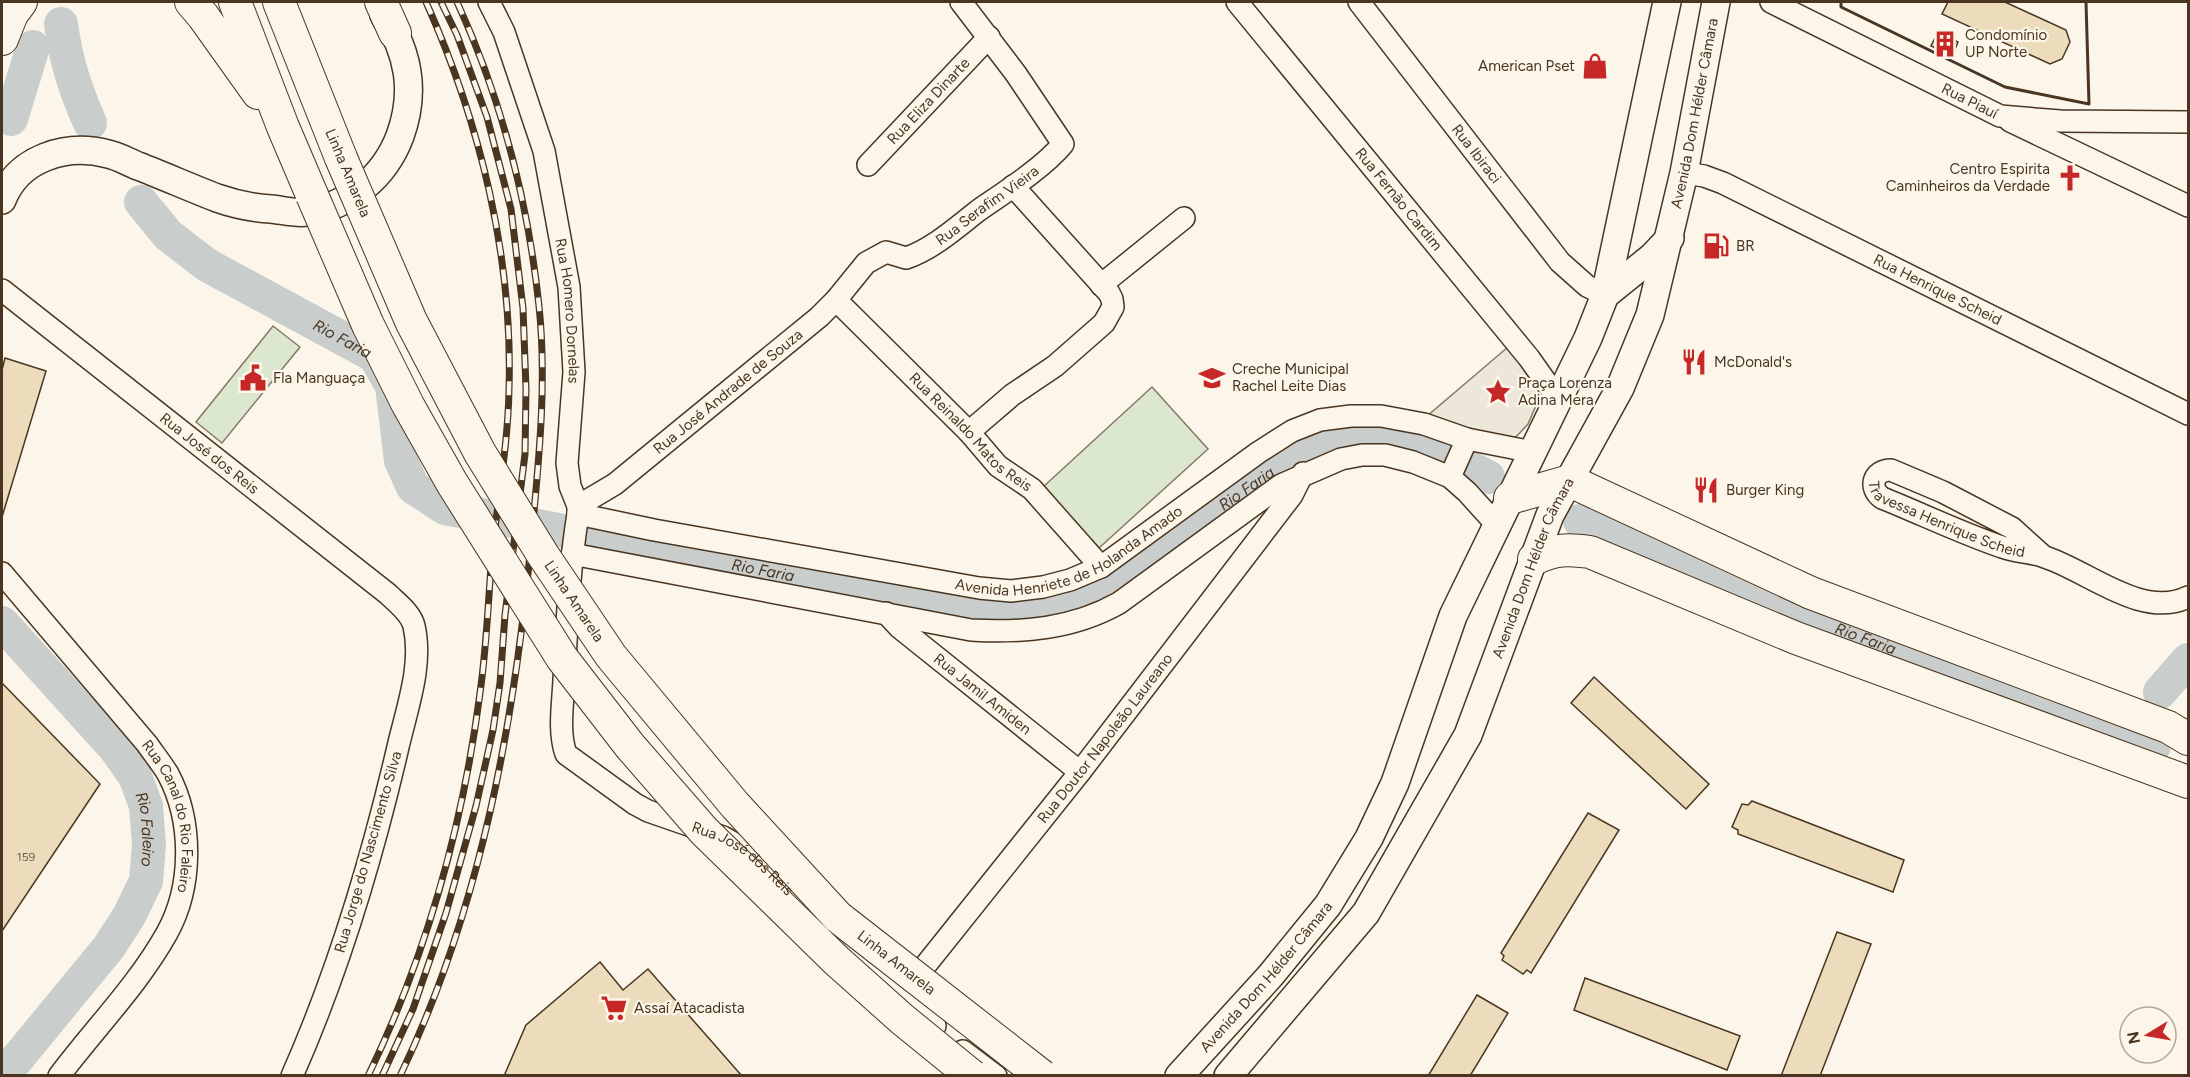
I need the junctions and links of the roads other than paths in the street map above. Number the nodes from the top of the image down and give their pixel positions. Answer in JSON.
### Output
{"nodes":[{"id":1,"x":21,"y":2,"type":"edge"},
{"id":2,"x":191,"y":2,"type":"edge"},
{"id":3,"x":235,"y":2,"type":"edge"},
{"id":4,"x":279,"y":2,"type":"edge"},
{"id":5,"x":287,"y":2,"type":"edge"},
{"id":6,"x":375,"y":2,"type":"edge"},
{"id":7,"x":381,"y":2,"type":"edge"},
{"id":8,"x":489,"y":2,"type":"edge"},
{"id":9,"x":961,"y":2,"type":"edge"},
{"id":10,"x":1237,"y":2,"type":"edge"},
{"id":11,"x":1359,"y":2,"type":"edge"},
{"id":12,"x":1666,"y":2,"type":"edge"},
{"id":13,"x":1716,"y":2,"type":"edge"},
{"id":14,"x":1771,"y":2,"type":"edge"},
{"id":15,"x":395,"y":33,"type":"junction"},
{"id":16,"x":989,"y":37,"type":"junction"},
{"id":17,"x":2,"y":39,"type":"edge"},
{"id":18,"x":300,"y":54,"type":"junction"},
{"id":19,"x":2000,"y":116,"type":"junction"},
{"id":20,"x":2188,"y":122,"type":"edge"},
{"id":21,"x":283,"y":127,"type":"junction"},
{"id":22,"x":868,"y":165,"type":"dead end"},
{"id":23,"x":1684,"y":173,"type":"junction"},
{"id":24,"x":1013,"y":186,"type":"junction"},
{"id":25,"x":2,"y":200,"type":"edge"},
{"id":26,"x":2188,"y":206,"type":"edge"},
{"id":27,"x":1184,"y":218,"type":"dead end"},
{"id":28,"x":1670,"y":238,"type":"junction"},
{"id":29,"x":866,"y":263,"type":"joint"},
{"id":30,"x":1101,"y":285,"type":"junction"},
{"id":31,"x":2,"y":290,"type":"edge"},
{"id":32,"x":1605,"y":294,"type":"junction"},
{"id":33,"x":836,"y":300,"type":"junction"},
{"id":34,"x":1558,"y":399,"type":"junction"},
{"id":35,"x":2188,"y":414,"type":"edge"},
{"id":36,"x":969,"y":432,"type":"junction"},
{"id":37,"x":1533,"y":452,"type":"junction"},
{"id":38,"x":1458,"y":460,"type":"junction"},
{"id":39,"x":1303,"y":474,"type":"junction"},
{"id":40,"x":1570,"y":481,"type":"junction"},
{"id":41,"x":1503,"y":512,"type":"junction"},
{"id":42,"x":576,"y":528,"type":"junction"},
{"id":43,"x":2043,"y":556,"type":"junction"},
{"id":44,"x":1534,"y":559,"type":"junction"},
{"id":45,"x":1101,"y":567,"type":"junction"},
{"id":46,"x":2,"y":573,"type":"edge"},
{"id":47,"x":2188,"y":597,"type":"edge"},
{"id":48,"x":886,"y":613,"type":"junction"},
{"id":49,"x":413,"y":622,"type":"joint"},
{"id":50,"x":567,"y":628,"type":"joint"},
{"id":51,"x":2188,"y":739,"type":"edge"},
{"id":52,"x":1080,"y":772,"type":"junction"},
{"id":53,"x":2188,"y":782,"type":"edge"},
{"id":54,"x":901,"y":997,"type":"junction"},
{"id":55,"x":60,"y":1076,"type":"edge"},
{"id":56,"x":292,"y":1076,"type":"edge"},
{"id":57,"x":972,"y":1076,"type":"edge"},
{"id":58,"x":996,"y":1076,"type":"edge"},
{"id":59,"x":1042,"y":1076,"type":"edge"},
{"id":60,"x":1179,"y":1076,"type":"edge"},
{"id":61,"x":1228,"y":1076,"type":"edge"}],
"edges":[{"from":1,"to":17,"type":"highway"},
{"from":2,"to":21,"type":"highway"},
{"from":3,"to":21,"type":"highway"},
{"from":4,"to":18,"type":"highway","name":"Linha Amarela"},
{"from":5,"to":18,"type":"highway"},
{"from":6,"to":15,"type":"main road"},
{"from":7,"to":15,"type":"highway"},
{"from":8,"to":42,"type":"street","name":"Rua Homero Dornelas"},
{"from":9,"to":16,"type":"street"},
{"from":10,"to":34,"type":"street","name":"Rua Fernão Cardim"},
{"from":11,"to":32,"type":"street","name":"Rua Ibiraci"},
{"from":12,"to":32,"type":"main road","name":"Avenida Dom Hélder Câmara"},
{"from":13,"to":23,"type":"main road","name":"Avenida Dom Hélder Câmara"},
{"from":14,"to":19,"type":"street","name":"Rua Piauí"},
{"from":15,"to":25,"type":"main road"},
{"from":16,"to":22,"type":"street","name":"Rua Eliza Dinarte"},
{"from":16,"to":24,"type":"street","name":"Rua Serafim Vieira"},
{"from":18,"to":59,"type":"highway","name":"Linha Amarela","bridge":true},
{"from":19,"to":20,"type":"street","name":"Rua Piauí"},
{"from":19,"to":26,"type":"street"},
{"from":21,"to":57,"type":"highway","bridge":true},
{"from":23,"to":28,"type":"main road","name":"Avenida Dom Hélder Câmara"},
{"from":23,"to":35,"type":"street","name":"Rua Henrique Scheid"},
{"from":24,"to":29,"type":"street","name":"Rua Serafim Vieira"},
{"from":24,"to":30,"type":"street"},
{"from":27,"to":30,"type":"street"},
{"from":28,"to":32,"type":"main road"},
{"from":28,"to":40,"type":"main road","name":"Avenida Dom Hélder Câmara"},
{"from":29,"to":33,"type":"street","name":"Rua José Andrade de Souza"},
{"from":30,"to":36,"type":"street"},
{"from":31,"to":49,"type":"street","name":"Rua José dos Reis"},
{"from":32,"to":34,"type":"main road","name":"Avenida Dom Hélder Câmara"},
{"from":33,"to":36,"type":"street","name":"Rua Reinaldo Matos Reis"},
{"from":33,"to":42,"type":"street","name":"Rua José Andrade de Souza"},
{"from":34,"to":37,"type":"main road","name":"Avenida Dom Hélder Câmara"},
{"from":36,"to":45,"type":"street","name":"Rua Reinaldo Matos Reis"},
{"from":37,"to":38,"type":"street","name":"Avenida Henriete de Holanda Amado"},
{"from":37,"to":41,"type":"main road","name":"Avenida Dom Hélder Câmara"},
{"from":38,"to":39,"type":"street","name":"Avenida Henriete de Holanda Amado"},
{"from":38,"to":41,"type":"street","name":"Avenida Henriete de Holanda Amado"},
{"from":38,"to":45,"type":"street","name":"Avenida Henriete de Holanda Amado"},
{"from":39,"to":48,"type":"street","name":"Avenida Henriete de Holanda Amado"},
{"from":39,"to":52,"type":"street","name":"Rua Doutor Napoleão Laureano"},
{"from":40,"to":41,"type":"highway"},
{"from":40,"to":44,"type":"main road","name":"Avenida Dom Hélder Câmara"},
{"from":40,"to":51,"type":"highway"},
{"from":41,"to":60,"type":"main road","name":"Avenida Dom Hélder Câmara"},
{"from":42,"to":45,"type":"street","name":"Avenida Henriete de Holanda Amado"},
{"from":42,"to":48,"type":"street","name":"Avenida Henriete de Holanda Amado"},
{"from":42,"to":50,"type":"street","name":"Rua Homero Dornelas"},
{"from":43,"to":43,"type":"street","name":"Travessa Henrique Scheid"},
{"from":43,"to":47,"type":"street","name":"Travessa Henrique Scheid"},
{"from":44,"to":53,"type":"highway"},
{"from":44,"to":61,"type":"main road","name":"Avenida Dom Hélder Câmara"},
{"from":46,"to":55,"type":"street","name":"Rua Canal do Rio Faleiro"},
{"from":48,"to":52,"type":"street","name":"Rua Jamil Amiden"},
{"from":49,"to":56,"type":"street","name":"Rua Jorge do Nascimento Silva"},
{"from":50,"to":54,"type":"street","name":"Rua José dos Reis"},
{"from":52,"to":54,"type":"street","name":"Rua Doutor Napoleão Laureano"},
{"from":54,"to":58,"type":"street","name":"Rua José dos Reis"}]}
